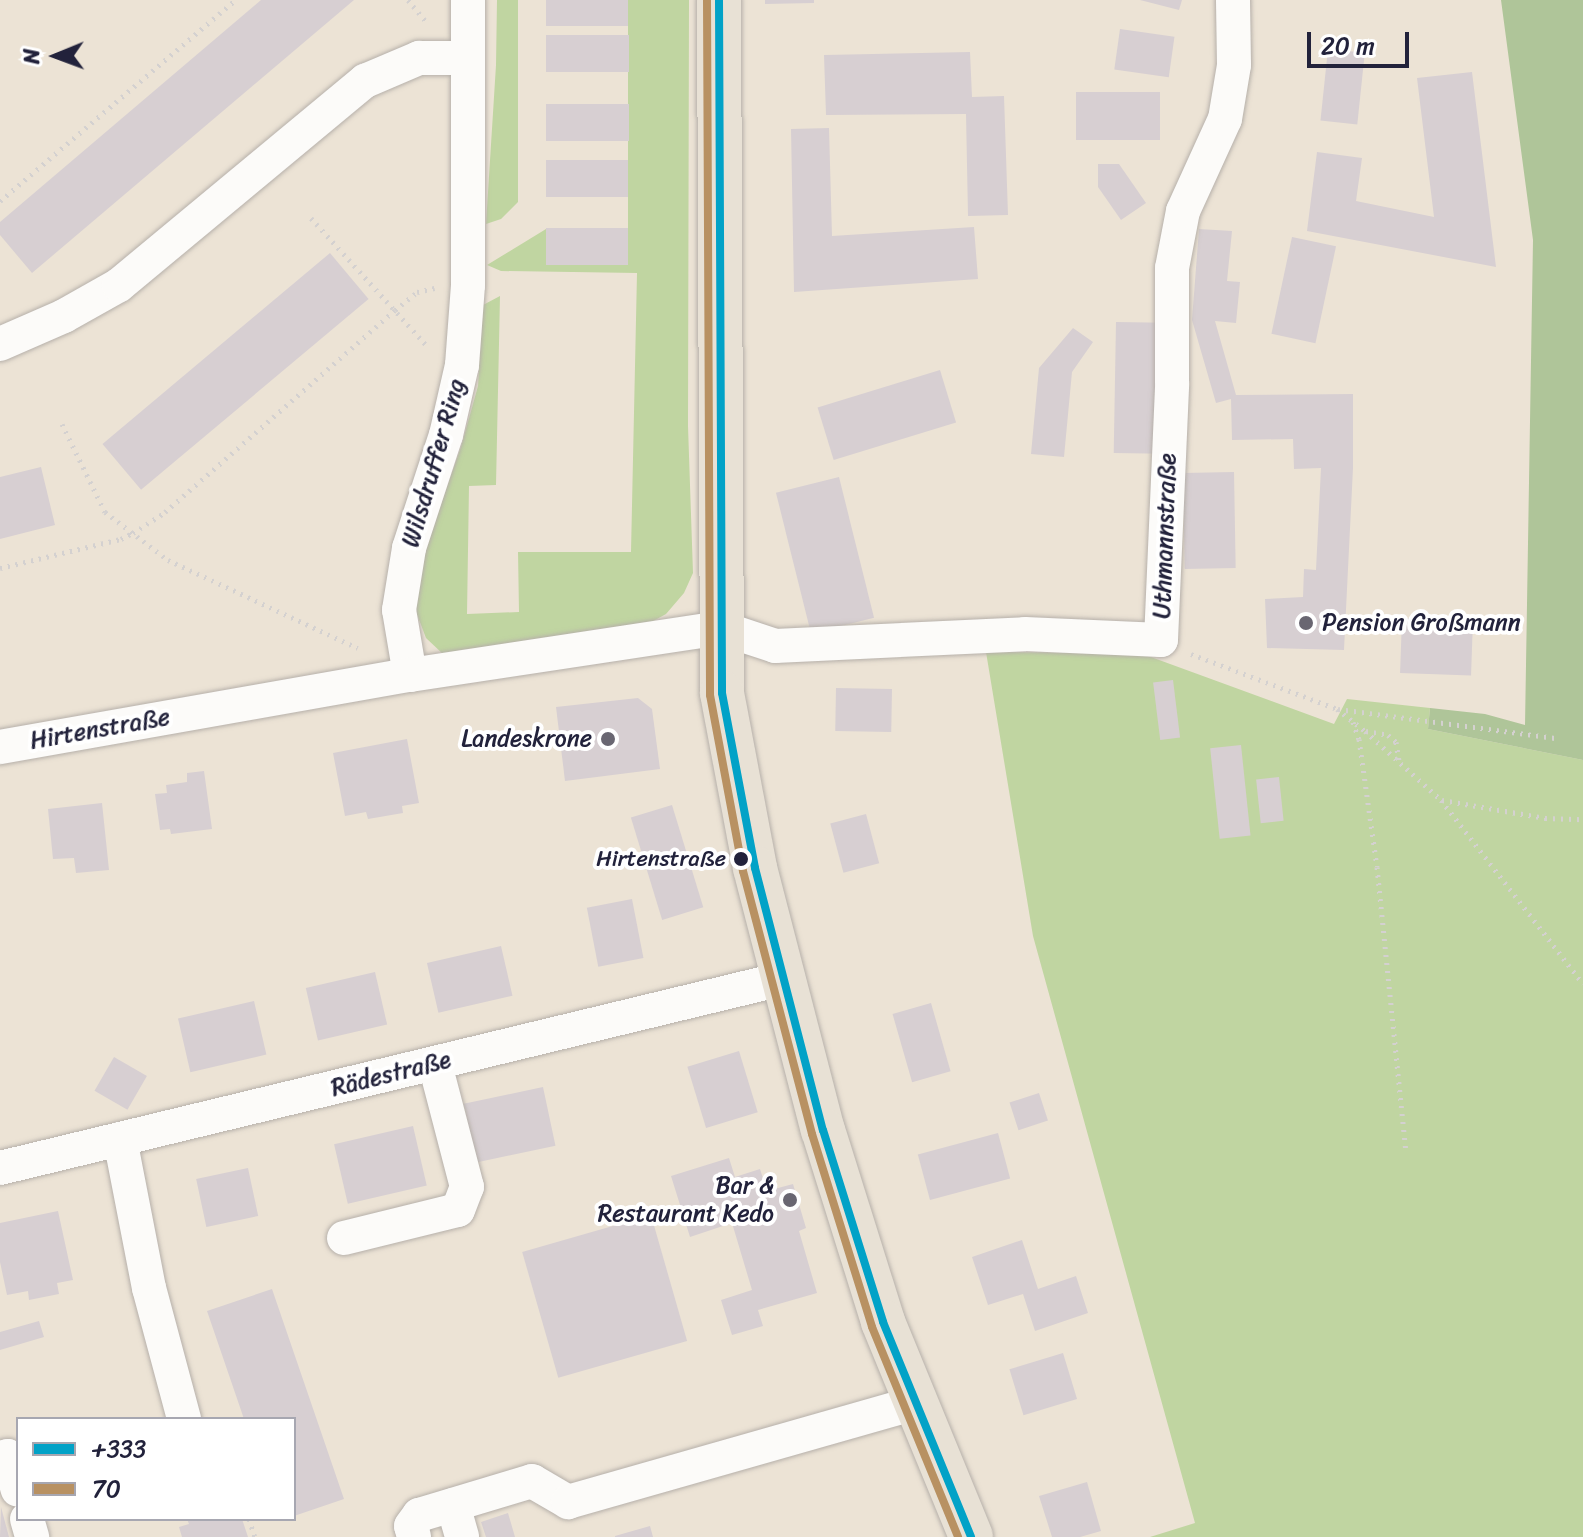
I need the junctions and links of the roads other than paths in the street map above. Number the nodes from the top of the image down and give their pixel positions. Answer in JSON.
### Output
{"nodes":[{"id":1,"x":468,"y":0,"type":"edge"},
{"id":2,"x":719,"y":0,"type":"edge"},
{"id":3,"x":1233,"y":0,"type":"edge"},
{"id":4,"x":468,"y":58,"type":"junction"},
{"id":5,"x":0,"y":344,"type":"edge"},
{"id":6,"x":721,"y":628,"type":"junction"},
{"id":7,"x":410,"y":675,"type":"junction"},
{"id":8,"x":0,"y":747,"type":"edge"},
{"id":9,"x":782,"y":979,"type":"junction"},
{"id":10,"x":435,"y":1064,"type":"junction"},
{"id":11,"x":120,"y":1139,"type":"junction"},
{"id":12,"x":0,"y":1168,"type":"edge"},
{"id":13,"x":344,"y":1238,"type":"dead end"},
{"id":14,"x":916,"y":1403,"type":"junction"},
{"id":15,"x":183,"y":1417,"type":"edge"},
{"id":16,"x":9,"y":1455,"type":"edge"},
{"id":17,"x":16,"y":1482,"type":"edge"},
{"id":18,"x":458,"y":1521,"type":"edge"},
{"id":19,"x":414,"y":1537,"type":"edge"},
{"id":20,"x":971,"y":1537,"type":"edge"}],
"edges":[{"from":1,"to":4,"type":"street","name":"Wilsdruffer Ring"},
{"from":2,"to":6,"type":"main road"},
{"from":3,"to":6,"type":"street","name":"Uthmannstraße"},
{"from":4,"to":5,"type":"street"},
{"from":4,"to":7,"type":"street","name":"Wilsdruffer Ring"},
{"from":6,"to":7,"type":"street","name":"Hirtenstraße"},
{"from":6,"to":9,"type":"main road"},
{"from":7,"to":8,"type":"street","name":"Hirtenstraße"},
{"from":9,"to":10,"type":"street","name":"Rädestraße"},
{"from":9,"to":14,"type":"main road"},
{"from":10,"to":11,"type":"street","name":"Rädestraße"},
{"from":10,"to":13,"type":"street"},
{"from":11,"to":12,"type":"street","name":"Rädestraße"},
{"from":11,"to":15,"type":"street"},
{"from":14,"to":18,"type":"street"},
{"from":14,"to":20,"type":"main road"},
{"from":16,"to":17,"type":"street"},
{"from":18,"to":19,"type":"street"}]}
